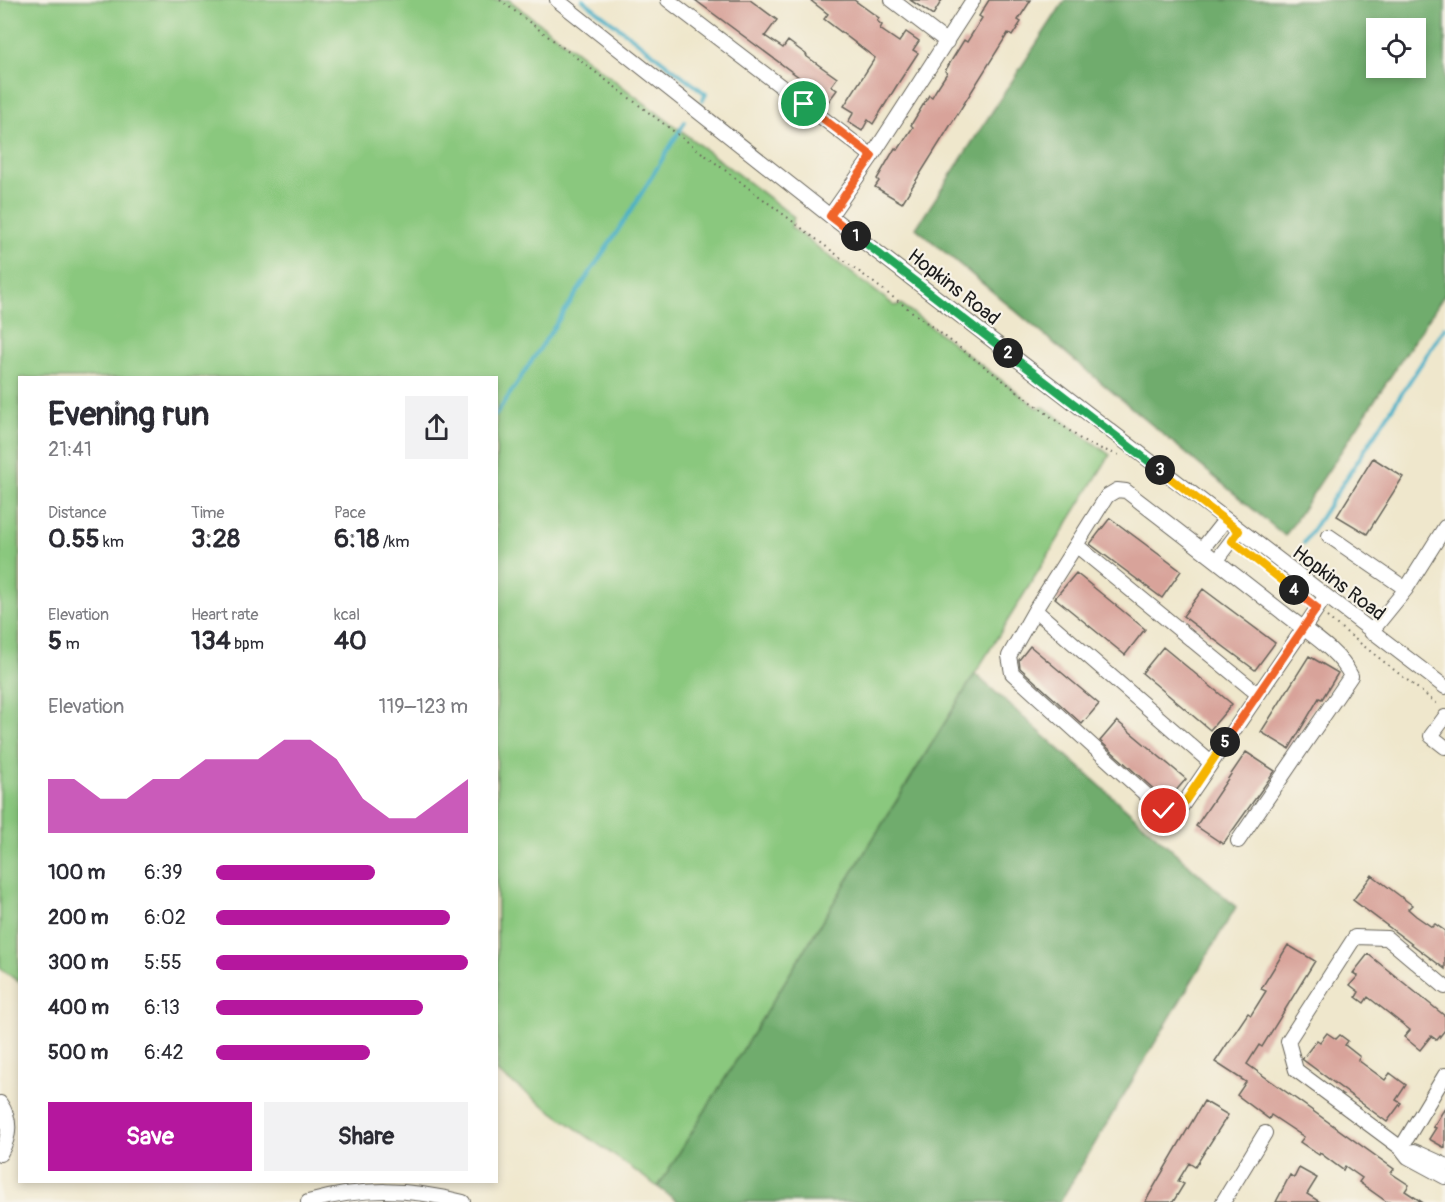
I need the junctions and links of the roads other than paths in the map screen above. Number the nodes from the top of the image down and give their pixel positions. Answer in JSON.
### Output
{"nodes":[{"id":1,"x":557,"y":0,"type":"edge"},
{"id":2,"x":668,"y":0,"type":"edge"},
{"id":3,"x":892,"y":0,"type":"edge"},
{"id":4,"x":973,"y":0,"type":"edge"},
{"id":5,"x":947,"y":42,"type":"junction"},
{"id":6,"x":872,"y":156,"type":"junction"},
{"id":7,"x":830,"y":216,"type":"junction"},
{"id":8,"x":1225,"y":520,"type":"junction"},
{"id":9,"x":1445,"y":527,"type":"edge"},
{"id":10,"x":1239,"y":531,"type":"junction"},
{"id":11,"x":1329,"y":536,"type":"dead end"},
{"id":12,"x":1076,"y":545,"type":"junction"},
{"id":13,"x":1202,"y":549,"type":"junction"},
{"id":14,"x":1217,"y":560,"type":"junction"},
{"id":15,"x":1406,"y":588,"type":"junction"},
{"id":16,"x":1321,"y":603,"type":"junction"},
{"id":17,"x":1035,"y":610,"type":"junction"},
{"id":18,"x":1303,"y":629,"type":"junction"},
{"id":19,"x":1371,"y":632,"type":"junction"},
{"id":20,"x":1444,"y":685,"type":"edge"},
{"id":21,"x":1258,"y":694,"type":"junction"},
{"id":22,"x":1445,"y":717,"type":"edge"},
{"id":23,"x":1440,"y":740,"type":"edge"},
{"id":24,"x":1211,"y":764,"type":"junction"},
{"id":25,"x":1238,"y":841,"type":"dead end"},
{"id":26,"x":1445,"y":987,"type":"edge"},
{"id":27,"x":1445,"y":1075,"type":"edge"},
{"id":28,"x":0,"y":1103,"type":"edge"},
{"id":29,"x":1265,"y":1133,"type":"dead end"},
{"id":30,"x":1401,"y":1148,"type":"junction"},
{"id":31,"x":0,"y":1155,"type":"edge"},
{"id":32,"x":1445,"y":1165,"type":"edge"},
{"id":33,"x":1445,"y":1177,"type":"edge"},
{"id":34,"x":362,"y":1192,"type":"edge"},
{"id":35,"x":308,"y":1202,"type":"edge"},
{"id":36,"x":463,"y":1202,"type":"edge"},
{"id":37,"x":1223,"y":1202,"type":"edge"}],
"edges":[{"from":1,"to":7,"type":"street","name":"Hopkins Road"},
{"from":2,"to":6,"type":"street"},
{"from":3,"to":5,"type":"street"},
{"from":4,"to":5,"type":"street"},
{"from":5,"to":6,"type":"street"},
{"from":6,"to":7,"type":"street"},
{"from":7,"to":8,"type":"street","name":"Hopkins Road"},
{"from":8,"to":10,"type":"street","name":"Hopkins Road"},
{"from":8,"to":13,"type":"street"},
{"from":9,"to":15,"type":"street"},
{"from":10,"to":14,"type":"street"},
{"from":10,"to":16,"type":"street","name":"Hopkins Road"},
{"from":11,"to":15,"type":"street"},
{"from":12,"to":13,"type":"street"},
{"from":12,"to":17,"type":"street"},
{"from":12,"to":21,"type":"street"},
{"from":13,"to":14,"type":"street"},
{"from":14,"to":18,"type":"street"},
{"from":15,"to":19,"type":"street"},
{"from":16,"to":18,"type":"street"},
{"from":16,"to":19,"type":"street","name":"Hopkins Road"},
{"from":17,"to":24,"type":"street"},
{"from":17,"to":24,"type":"street"},
{"from":18,"to":21,"type":"street"},
{"from":18,"to":25,"type":"street"},
{"from":19,"to":20,"type":"street","name":"Hopkins Road"},
{"from":21,"to":24,"type":"street"},
{"from":22,"to":23,"type":"street"},
{"from":26,"to":30,"type":"street"},
{"from":27,"to":30,"type":"street"},
{"from":28,"to":31,"type":"street"},
{"from":29,"to":37,"type":"street"},
{"from":30,"to":32,"type":"street"},
{"from":30,"to":33,"type":"street"},
{"from":34,"to":35,"type":"street"},
{"from":34,"to":36,"type":"street"}]}
